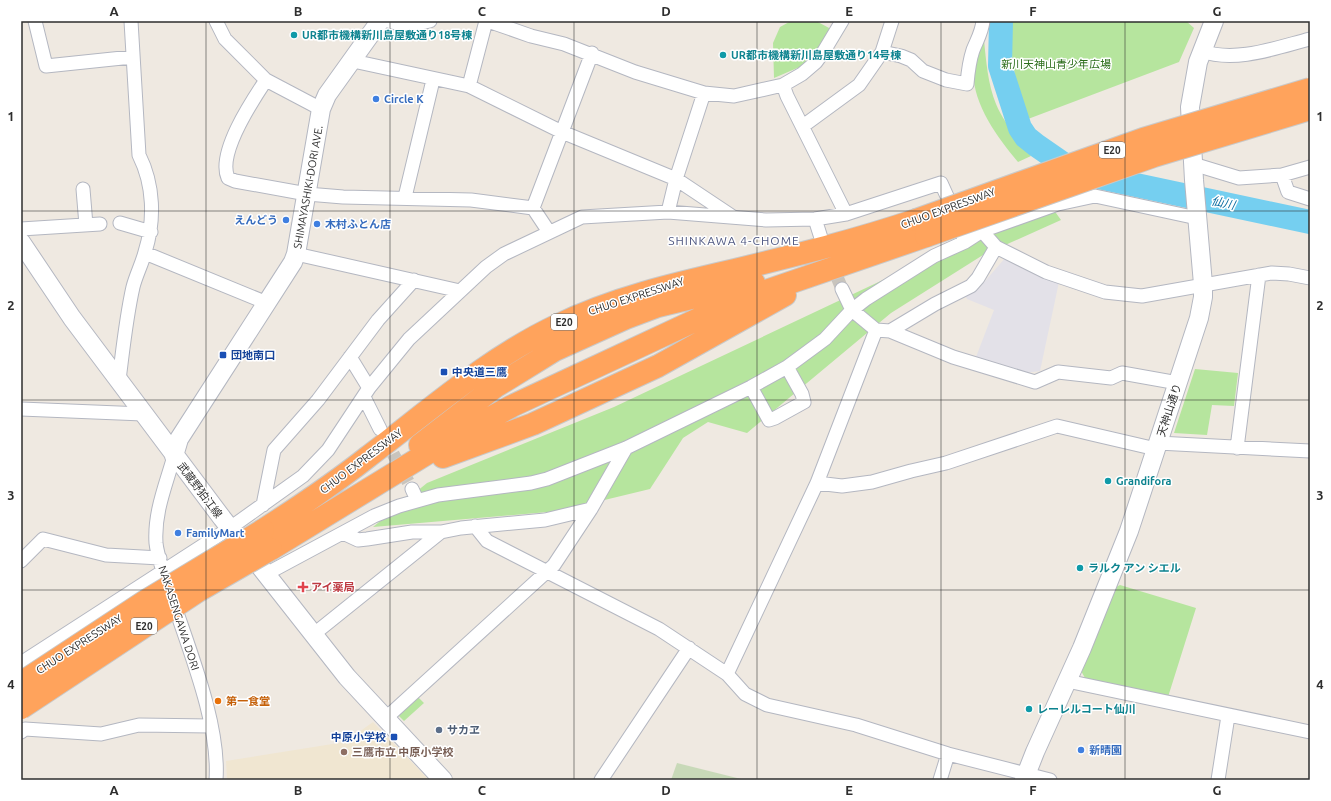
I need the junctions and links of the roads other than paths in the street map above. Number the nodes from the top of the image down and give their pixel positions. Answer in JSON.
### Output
{"nodes":[{"id":1,"x":35,"y":21,"type":"edge"},
{"id":2,"x":130,"y":21,"type":"edge"},
{"id":3,"x":216,"y":21,"type":"edge"},
{"id":4,"x":380,"y":21,"type":"edge"},
{"id":5,"x":388,"y":21,"type":"edge"},
{"id":6,"x":430,"y":21,"type":"edge"},
{"id":7,"x":487,"y":21,"type":"edge"},
{"id":8,"x":842,"y":21,"type":"edge"},
{"id":9,"x":892,"y":21,"type":"edge"},
{"id":10,"x":983,"y":21,"type":"edge"},
{"id":11,"x":1214,"y":21,"type":"edge"},
{"id":12,"x":1310,"y":39,"type":"edge"},
{"id":13,"x":1201,"y":51,"type":"junction"},
{"id":14,"x":882,"y":52,"type":"junction"},
{"id":15,"x":592,"y":54,"type":"junction"},
{"id":16,"x":132,"y":57,"type":"junction"},
{"id":17,"x":353,"y":61,"type":"junction"},
{"id":18,"x":266,"y":80,"type":"junction"},
{"id":19,"x":433,"y":80,"type":"junction"},
{"id":20,"x":784,"y":85,"type":"junction"},
{"id":21,"x":469,"y":86,"type":"junction"},
{"id":22,"x":1310,"y":89,"type":"edge"},
{"id":23,"x":704,"y":92,"type":"junction"},
{"id":24,"x":321,"y":109,"type":"junction"},
{"id":25,"x":1310,"y":109,"type":"edge"},
{"id":26,"x":804,"y":126,"type":"junction"},
{"id":27,"x":562,"y":132,"type":"junction"},
{"id":28,"x":1310,"y":167,"type":"edge"},
{"id":29,"x":1194,"y":172,"type":"junction"},
{"id":30,"x":1282,"y":175,"type":"junction"},
{"id":31,"x":676,"y":179,"type":"junction"},
{"id":32,"x":83,"y":190,"type":"dead end"},
{"id":33,"x":308,"y":194,"type":"junction"},
{"id":34,"x":405,"y":197,"type":"junction"},
{"id":35,"x":1310,"y":199,"type":"edge"},
{"id":36,"x":533,"y":208,"type":"junction"},
{"id":37,"x":668,"y":212,"type":"junction"},
{"id":38,"x":846,"y":214,"type":"junction"},
{"id":39,"x":1197,"y":215,"type":"junction"},
{"id":40,"x":733,"y":217,"type":"junction"},
{"id":41,"x":815,"y":219,"type":"junction"},
{"id":42,"x":120,"y":223,"type":"dead end"},
{"id":43,"x":100,"y":224,"type":"dead end"},
{"id":44,"x":86,"y":225,"type":"junction"},
{"id":45,"x":921,"y":228,"type":"junction"},
{"id":46,"x":21,"y":229,"type":"edge"},
{"id":47,"x":982,"y":231,"type":"junction"},
{"id":48,"x":150,"y":232,"type":"junction"},
{"id":49,"x":549,"y":232,"type":"junction"},
{"id":50,"x":822,"y":241,"type":"tunnel mouth"},
{"id":51,"x":21,"y":242,"type":"edge"},
{"id":52,"x":965,"y":242,"type":"junction"},
{"id":53,"x":996,"y":247,"type":"junction"},
{"id":54,"x":145,"y":253,"type":"junction"},
{"id":55,"x":296,"y":254,"type":"junction"},
{"id":56,"x":870,"y":256,"type":"junction"},
{"id":57,"x":1259,"y":275,"type":"junction"},
{"id":58,"x":1310,"y":278,"type":"edge"},
{"id":59,"x":414,"y":280,"type":"junction"},
{"id":60,"x":1203,"y":284,"type":"junction"},
{"id":61,"x":842,"y":289,"type":"tunnel mouth"},
{"id":62,"x":460,"y":291,"type":"junction"},
{"id":63,"x":267,"y":303,"type":"junction"},
{"id":64,"x":852,"y":310,"type":"junction"},
{"id":65,"x":876,"y":330,"type":"junction"},
{"id":66,"x":890,"y":331,"type":"junction"},
{"id":67,"x":350,"y":356,"type":"junction"},
{"id":68,"x":787,"y":367,"type":"junction"},
{"id":69,"x":119,"y":380,"type":"junction"},
{"id":70,"x":1178,"y":382,"type":"junction"},
{"id":71,"x":751,"y":387,"type":"junction"},
{"id":72,"x":366,"y":392,"type":"junction"},
{"id":73,"x":21,"y":409,"type":"edge"},
{"id":74,"x":143,"y":414,"type":"junction"},
{"id":75,"x":380,"y":430,"type":"tunnel mouth"},
{"id":76,"x":1157,"y":446,"type":"junction"},
{"id":77,"x":626,"y":448,"type":"junction"},
{"id":78,"x":1237,"y":448,"type":"junction"},
{"id":79,"x":1310,"y":451,"type":"edge"},
{"id":80,"x":174,"y":456,"type":"junction"},
{"id":81,"x":817,"y":484,"type":"junction"},
{"id":82,"x":361,"y":494,"type":"junction"},
{"id":83,"x":263,"y":506,"type":"junction"},
{"id":84,"x":590,"y":509,"type":"junction"},
{"id":85,"x":475,"y":526,"type":"junction"},
{"id":86,"x":230,"y":528,"type":"junction"},
{"id":87,"x":441,"y":532,"type":"junction"},
{"id":88,"x":343,"y":533,"type":"junction"},
{"id":89,"x":267,"y":539,"type":"junction"},
{"id":90,"x":160,"y":558,"type":"junction"},
{"id":91,"x":21,"y":561,"type":"edge"},
{"id":92,"x":547,"y":571,"type":"junction"},
{"id":93,"x":163,"y":572,"type":"junction"},
{"id":94,"x":266,"y":574,"type":"junction"},
{"id":95,"x":314,"y":634,"type":"junction"},
{"id":96,"x":689,"y":648,"type":"junction"},
{"id":97,"x":21,"y":663,"type":"edge"},
{"id":98,"x":727,"y":674,"type":"junction"},
{"id":99,"x":1067,"y":681,"type":"junction"},
{"id":100,"x":21,"y":683,"type":"edge"},
{"id":101,"x":21,"y":708,"type":"edge"},
{"id":102,"x":1228,"y":716,"type":"junction"},
{"id":103,"x":386,"y":718,"type":"junction"},
{"id":104,"x":210,"y":726,"type":"junction"},
{"id":105,"x":21,"y":732,"type":"edge"},
{"id":106,"x":1310,"y":732,"type":"edge"},
{"id":107,"x":948,"y":754,"type":"junction"},
{"id":108,"x":1025,"y":777,"type":"edge"},
{"id":109,"x":216,"y":780,"type":"edge"},
{"id":110,"x":443,"y":780,"type":"edge"},
{"id":111,"x":601,"y":780,"type":"edge"},
{"id":112,"x":940,"y":780,"type":"edge"},
{"id":113,"x":1050,"y":780,"type":"edge"},
{"id":114,"x":1218,"y":780,"type":"edge"}],
"edges":[{"from":1,"to":16,"type":"street"},
{"from":2,"to":16,"type":"street"},
{"from":3,"to":18,"type":"street"},
{"from":4,"to":17,"type":"street","name":"SHIMAYASHIKI-DORI AVE."},
{"from":5,"to":6,"type":"street"},
{"from":7,"to":15,"type":"street"},
{"from":7,"to":21,"type":"street"},
{"from":8,"to":20,"type":"street"},
{"from":9,"to":14,"type":"street"},
{"from":10,"to":14,"type":"street"},
{"from":11,"to":13,"type":"street","name":"天神山通り"},
{"from":12,"to":13,"type":"street"},
{"from":13,"to":29,"type":"street","name":"天神山通り"},
{"from":14,"to":26,"type":"street"},
{"from":15,"to":23,"type":"street"},
{"from":15,"to":27,"type":"street"},
{"from":16,"to":48,"type":"street"},
{"from":17,"to":19,"type":"street"},
{"from":17,"to":24,"type":"street","name":"SHIMAYASHIKI-DORI AVE."},
{"from":18,"to":24,"type":"street"},
{"from":18,"to":33,"type":"street"},
{"from":19,"to":21,"type":"street"},
{"from":19,"to":34,"type":"street"},
{"from":20,"to":23,"type":"street"},
{"from":20,"to":26,"type":"street"},
{"from":21,"to":27,"type":"street"},
{"from":22,"to":45,"type":"highway","name":"CHUO EXPRESSWAY","number":"E20","bridge":true},
{"from":23,"to":31,"type":"street"},
{"from":24,"to":33,"type":"street","name":"SHIMAYASHIKI-DORI AVE."},
{"from":25,"to":45,"type":"highway","name":"CHUO EXPRESSWAY","bridge":true},
{"from":26,"to":38,"type":"street"},
{"from":27,"to":31,"type":"street"},
{"from":27,"to":36,"type":"street"},
{"from":28,"to":30,"type":"street"},
{"from":29,"to":30,"type":"street"},
{"from":29,"to":39,"type":"street","name":"天神山通り"},
{"from":30,"to":35,"type":"street"},
{"from":31,"to":37,"type":"street"},
{"from":31,"to":40,"type":"street"},
{"from":32,"to":44,"type":"street"},
{"from":33,"to":34,"type":"street"},
{"from":33,"to":55,"type":"street","name":"SHIMAYASHIKI-DORI AVE."},
{"from":34,"to":36,"type":"street"},
{"from":36,"to":49,"type":"street"},
{"from":37,"to":40,"type":"street"},
{"from":37,"to":49,"type":"street"},
{"from":38,"to":41,"type":"street"},
{"from":38,"to":52,"type":"street"},
{"from":39,"to":47,"type":"street"},
{"from":39,"to":60,"type":"street","name":"天神山通り"},
{"from":40,"to":41,"type":"street"},
{"from":41,"to":50,"type":"street"},
{"from":42,"to":48,"type":"street"},
{"from":43,"to":44,"type":"street"},
{"from":44,"to":46,"type":"street"},
{"from":45,"to":56,"type":"highway","name":"CHUO EXPRESSWAY","number":"E20"},
{"from":45,"to":89,"type":"highway","name":"CHUO EXPRESSWAY","number":"E20"},
{"from":47,"to":52,"type":"street"},
{"from":47,"to":53,"type":"street"},
{"from":48,"to":54,"type":"street"},
{"from":49,"to":62,"type":"street"},
{"from":51,"to":69,"type":"street","name":"武蔵野狛江線"},
{"from":52,"to":64,"type":"street"},
{"from":53,"to":60,"type":"street"},
{"from":53,"to":66,"type":"street"},
{"from":54,"to":63,"type":"street"},
{"from":54,"to":69,"type":"street"},
{"from":55,"to":59,"type":"street"},
{"from":55,"to":63,"type":"street","name":"SHIMAYASHIKI-DORI AVE."},
{"from":56,"to":82,"type":"highway"},
{"from":56,"to":82,"type":"highway"},
{"from":57,"to":58,"type":"street"},
{"from":57,"to":60,"type":"street"},
{"from":57,"to":78,"type":"street"},
{"from":59,"to":62,"type":"street"},
{"from":59,"to":67,"type":"street"},
{"from":60,"to":70,"type":"street","name":"天神山通り"},
{"from":61,"to":64,"type":"street"},
{"from":62,"to":72,"type":"street"},
{"from":63,"to":80,"type":"street","name":"SHIMAYASHIKI-DORI AVE."},
{"from":64,"to":65,"type":"street"},
{"from":64,"to":68,"type":"street"},
{"from":65,"to":66,"type":"street"},
{"from":65,"to":81,"type":"street"},
{"from":66,"to":70,"type":"street"},
{"from":67,"to":72,"type":"street"},
{"from":67,"to":83,"type":"street"},
{"from":68,"to":71,"type":"street"},
{"from":68,"to":71,"type":"street"},
{"from":69,"to":74,"type":"street","name":"武蔵野狛江線"},
{"from":70,"to":76,"type":"street","name":"天神山通り"},
{"from":71,"to":77,"type":"street"},
{"from":72,"to":75,"type":"street"},
{"from":72,"to":83,"type":"street"},
{"from":73,"to":74,"type":"street"},
{"from":74,"to":80,"type":"street","name":"武蔵野狛江線"},
{"from":76,"to":78,"type":"street"},
{"from":76,"to":81,"type":"street"},
{"from":76,"to":99,"type":"street","name":"天神山通り"},
{"from":77,"to":84,"type":"street"},
{"from":77,"to":88,"type":"street"},
{"from":78,"to":79,"type":"street"},
{"from":80,"to":86,"type":"street","name":"武蔵野狛江線"},
{"from":80,"to":90,"type":"street","name":"NAKASENGAWA DORI"},
{"from":81,"to":98,"type":"street"},
{"from":82,"to":89,"type":"highway","name":"CHUO EXPRESSWAY","number":"E20"},
{"from":83,"to":86,"type":"street"},
{"from":84,"to":85,"type":"street"},
{"from":84,"to":92,"type":"street"},
{"from":85,"to":87,"type":"street"},
{"from":85,"to":92,"type":"street"},
{"from":86,"to":93,"type":"street"},
{"from":86,"to":94,"type":"street","name":"武蔵野狛江線"},
{"from":87,"to":88,"type":"street"},
{"from":87,"to":95,"type":"street"},
{"from":88,"to":94,"type":"street"},
{"from":89,"to":100,"type":"highway","name":"CHUO EXPRESSWAY","number":"E20","bridge":true},
{"from":89,"to":101,"type":"highway","name":"CHUO EXPRESSWAY","number":"E20","bridge":true},
{"from":90,"to":91,"type":"street"},
{"from":90,"to":93,"type":"street","name":"NAKASENGAWA DORI"},
{"from":92,"to":96,"type":"street"},
{"from":92,"to":103,"type":"street"},
{"from":93,"to":97,"type":"street"},
{"from":93,"to":104,"type":"street","name":"NAKASENGAWA DORI"},
{"from":94,"to":95,"type":"street","name":"武蔵野狛江線"},
{"from":95,"to":103,"type":"street","name":"武蔵野狛江線"},
{"from":96,"to":98,"type":"street"},
{"from":96,"to":111,"type":"street"},
{"from":98,"to":107,"type":"street"},
{"from":99,"to":102,"type":"street"},
{"from":99,"to":108,"type":"street","name":"天神山通り"},
{"from":102,"to":106,"type":"street"},
{"from":102,"to":114,"type":"street"},
{"from":103,"to":110,"type":"street","name":"武蔵野狛江線"},
{"from":104,"to":105,"type":"street"},
{"from":104,"to":109,"type":"street","name":"NAKASENGAWA DORI"},
{"from":107,"to":108,"type":"street"},
{"from":107,"to":112,"type":"street"},
{"from":108,"to":113,"type":"street"}]}
